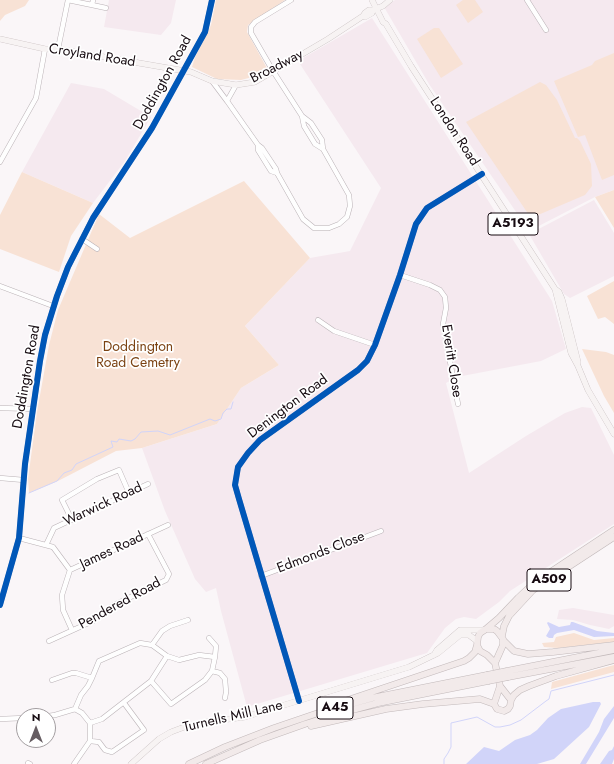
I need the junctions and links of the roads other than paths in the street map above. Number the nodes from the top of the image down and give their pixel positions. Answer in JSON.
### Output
{"nodes":[{"id":1,"x":68,"y":0,"type":"edge"},
{"id":2,"x":212,"y":0,"type":"edge"},
{"id":3,"x":291,"y":0,"type":"edge"},
{"id":4,"x":372,"y":0,"type":"edge"},
{"id":5,"x":389,"y":0,"type":"edge"},
{"id":6,"x":527,"y":0,"type":"edge"},
{"id":7,"x":92,"y":3,"type":"edge"},
{"id":8,"x":106,"y":8,"type":"dead end"},
{"id":9,"x":377,"y":10,"type":"junction"},
{"id":10,"x":546,"y":30,"type":"dead end"},
{"id":11,"x":0,"y":39,"type":"edge"},
{"id":12,"x":45,"y":48,"type":"junction"},
{"id":13,"x":58,"y":49,"type":"junction"},
{"id":14,"x":184,"y":71,"type":"junction"},
{"id":15,"x":273,"y":71,"type":"junction"},
{"id":16,"x":212,"y":81,"type":"junction"},
{"id":17,"x":236,"y":84,"type":"junction"},
{"id":18,"x":227,"y":100,"type":"junction"},
{"id":19,"x":302,"y":116,"type":"junction"},
{"id":20,"x":323,"y":149,"type":"junction"},
{"id":21,"x":0,"y":162,"type":"edge"},
{"id":22,"x":482,"y":174,"type":"junction"},
{"id":23,"x":82,"y":239,"type":"junction"},
{"id":24,"x":97,"y":249,"type":"dead end"},
{"id":25,"x":400,"y":275,"type":"junction"},
{"id":26,"x":0,"y":286,"type":"edge"},
{"id":27,"x":53,"y":306,"type":"junction"},
{"id":28,"x":318,"y":320,"type":"dead end"},
{"id":29,"x":375,"y":345,"type":"junction"},
{"id":30,"x":458,"y":404,"type":"dead end"},
{"id":31,"x":0,"y":408,"type":"edge"},
{"id":32,"x":33,"y":409,"type":"junction"},
{"id":33,"x":614,"y":434,"type":"edge"},
{"id":34,"x":0,"y":478,"type":"edge"},
{"id":35,"x":24,"y":480,"type":"junction"},
{"id":36,"x":148,"y":484,"type":"dead end"},
{"id":37,"x":129,"y":492,"type":"junction"},
{"id":38,"x":72,"y":520,"type":"junction"},
{"id":39,"x":168,"y":525,"type":"dead end"},
{"id":40,"x":614,"y":530,"type":"edge"},
{"id":41,"x":381,"y":531,"type":"dead end"},
{"id":42,"x":148,"y":534,"type":"junction"},
{"id":43,"x":614,"y":537,"type":"edge"},
{"id":44,"x":19,"y":538,"type":"junction"},
{"id":45,"x":46,"y":545,"type":"junction"},
{"id":46,"x":70,"y":570,"type":"junction"},
{"id":47,"x":261,"y":576,"type":"junction"},
{"id":48,"x":0,"y":605,"type":"edge"},
{"id":49,"x":188,"y":620,"type":"dead end"},
{"id":50,"x":72,"y":630,"type":"junction"},
{"id":51,"x":485,"y":630,"type":"junction"},
{"id":52,"x":209,"y":638,"type":"dead end"},
{"id":53,"x":503,"y":639,"type":"junction"},
{"id":54,"x":49,"y":641,"type":"dead end"},
{"id":55,"x":477,"y":643,"type":"junction"},
{"id":56,"x":152,"y":645,"type":"junction"},
{"id":57,"x":614,"y":645,"type":"edge"},
{"id":58,"x":614,"y":650,"type":"edge"},
{"id":59,"x":500,"y":651,"type":"junction"},
{"id":60,"x":434,"y":655,"type":"junction"},
{"id":61,"x":487,"y":655,"type":"junction"},
{"id":62,"x":167,"y":656,"type":"junction"},
{"id":63,"x":215,"y":657,"type":"junction"},
{"id":64,"x":614,"y":657,"type":"edge"},
{"id":65,"x":614,"y":660,"type":"edge"},
{"id":66,"x":495,"y":663,"type":"junction"},
{"id":67,"x":212,"y":670,"type":"junction"},
{"id":68,"x":508,"y":674,"type":"junction"},
{"id":69,"x":92,"y":678,"type":"junction"},
{"id":70,"x":488,"y":678,"type":"junction"},
{"id":71,"x":52,"y":680,"type":"dead end"},
{"id":72,"x":151,"y":682,"type":"junction"},
{"id":73,"x":500,"y":686,"type":"junction"},
{"id":74,"x":225,"y":698,"type":"dead end"},
{"id":75,"x":511,"y":700,"type":"junction"},
{"id":76,"x":298,"y":701,"type":"junction"},
{"id":77,"x":124,"y":703,"type":"junction"},
{"id":78,"x":494,"y":704,"type":"junction"},
{"id":79,"x":75,"y":709,"type":"junction"},
{"id":80,"x":56,"y":716,"type":"edge"},
{"id":81,"x":16,"y":718,"type":"edge"},
{"id":82,"x":0,"y":719,"type":"edge"},
{"id":83,"x":90,"y":723,"type":"junction"},
{"id":84,"x":274,"y":728,"type":"junction"},
{"id":85,"x":90,"y":740,"type":"junction"},
{"id":86,"x":260,"y":740,"type":"junction"},
{"id":87,"x":74,"y":764,"type":"edge"},
{"id":88,"x":131,"y":764,"type":"edge"},
{"id":89,"x":189,"y":764,"type":"edge"},
{"id":90,"x":206,"y":764,"type":"edge"}],
"edges":[{"from":1,"to":7,"type":"street"},
{"from":1,"to":13,"type":"street"},
{"from":2,"to":14,"type":"street","name":"Doddington Road"},
{"from":3,"to":15,"type":"street"},
{"from":4,"to":9,"type":"main road","name":"London Road","number":"A5193"},
{"from":5,"to":9,"type":"main road","name":"Broadway"},
{"from":6,"to":10,"type":"street"},
{"from":7,"to":8,"type":"street"},
{"from":9,"to":15,"type":"main road","name":"Broadway"},
{"from":9,"to":22,"type":"main road","name":"London Road","number":"A5193"},
{"from":11,"to":12,"type":"main road","name":"Croyland Road"},
{"from":12,"to":13,"type":"main road","name":"Croyland Road"},
{"from":12,"to":21,"type":"street"},
{"from":13,"to":14,"type":"main road","name":"Croyland Road"},
{"from":14,"to":16,"type":"main road","name":"Broadway"},
{"from":14,"to":23,"type":"street","name":"Doddington Road"},
{"from":15,"to":17,"type":"main road","name":"Broadway"},
{"from":15,"to":19,"type":"street"},
{"from":16,"to":17,"type":"main road","name":"Broadway"},
{"from":16,"to":18,"type":"street"},
{"from":17,"to":18,"type":"street"},
{"from":18,"to":20,"type":"street"},
{"from":19,"to":20,"type":"street"},
{"from":19,"to":20,"type":"street"},
{"from":22,"to":25,"type":"street","name":"Denington Road"},
{"from":22,"to":33,"type":"main road","name":"London Road","number":"A5193"},
{"from":23,"to":24,"type":"street"},
{"from":23,"to":27,"type":"street","name":"Doddington Road"},
{"from":25,"to":29,"type":"street","name":"Denington Road"},
{"from":25,"to":30,"type":"street","name":"Everitt Close"},
{"from":26,"to":27,"type":"street"},
{"from":27,"to":32,"type":"street","name":"Doddington Road"},
{"from":28,"to":29,"type":"street"},
{"from":29,"to":47,"type":"street","name":"Denington Road"},
{"from":31,"to":32,"type":"street"},
{"from":32,"to":35,"type":"street","name":"Doddington Road"},
{"from":34,"to":35,"type":"street"},
{"from":35,"to":44,"type":"street","name":"Doddington Road"},
{"from":36,"to":37,"type":"street","name":"Warwick Road"},
{"from":37,"to":38,"type":"street","name":"Warwick Road"},
{"from":37,"to":38,"type":"street"},
{"from":38,"to":45,"type":"street","name":"Warwick Road"},
{"from":39,"to":42,"type":"street","name":"James Road"},
{"from":40,"to":51,"type":"highway","number":"A509"},
{"from":41,"to":47,"type":"street","name":"Edmonds Close"},
{"from":42,"to":46,"type":"street","name":"James Road"},
{"from":42,"to":50,"type":"street","name":"Pendered Road"},
{"from":43,"to":53,"type":"highway","number":"A509"},
{"from":44,"to":45,"type":"street","name":"James Road"},
{"from":44,"to":48,"type":"street","name":"Doddington Road"},
{"from":45,"to":46,"type":"street","name":"James Road"},
{"from":46,"to":50,"type":"street","name":"Pendered Road"},
{"from":47,"to":76,"type":"street","name":"Denington Road"},
{"from":49,"to":56,"type":"street"},
{"from":50,"to":54,"type":"street","name":"Pendered Road"},
{"from":51,"to":53,"type":"highway"},
{"from":51,"to":55,"type":"highway"},
{"from":51,"to":60,"type":"main road","name":"Turnells Mill Lane"},
{"from":52,"to":63,"type":"street"},
{"from":53,"to":57,"type":"highway"},
{"from":53,"to":59,"type":"highway"},
{"from":55,"to":60,"type":"main road","name":"Turnells Mill Lane"},
{"from":55,"to":61,"type":"highway"},
{"from":55,"to":84,"type":"highway","number":"A45"},
{"from":56,"to":62,"type":"street"},
{"from":56,"to":69,"type":"street"},
{"from":58,"to":68,"type":"highway","number":"A45"},
{"from":59,"to":61,"type":"highway"},
{"from":59,"to":66,"type":"highway"},
{"from":60,"to":76,"type":"main road","name":"Turnells Mill Lane"},
{"from":61,"to":66,"type":"highway"},
{"from":62,"to":63,"type":"street"},
{"from":62,"to":72,"type":"street"},
{"from":63,"to":67,"type":"street"},
{"from":64,"to":68,"type":"highway","number":"A45"},
{"from":65,"to":75,"type":"highway"},
{"from":66,"to":73,"type":"highway"},
{"from":67,"to":72,"type":"street"},
{"from":67,"to":74,"type":"street"},
{"from":68,"to":70,"type":"highway","number":"A45","bridge":true},
{"from":69,"to":71,"type":"street"},
{"from":69,"to":79,"type":"street"},
{"from":70,"to":84,"type":"highway","number":"A45"},
{"from":70,"to":86,"type":"highway","number":"A45"},
{"from":72,"to":77,"type":"street"},
{"from":73,"to":75,"type":"highway"},
{"from":73,"to":78,"type":"highway"},
{"from":75,"to":78,"type":"highway"},
{"from":76,"to":88,"type":"main road","name":"Turnells Mill Lane"},
{"from":77,"to":83,"type":"street"},
{"from":77,"to":85,"type":"street"},
{"from":78,"to":86,"type":"highway","number":"A45"},
{"from":79,"to":80,"type":"street"},
{"from":79,"to":83,"type":"street"},
{"from":81,"to":82,"type":"street"},
{"from":83,"to":85,"type":"street"},
{"from":84,"to":89,"type":"highway","number":"A45"},
{"from":85,"to":87,"type":"street"},
{"from":86,"to":90,"type":"highway","number":"A45"}]}
